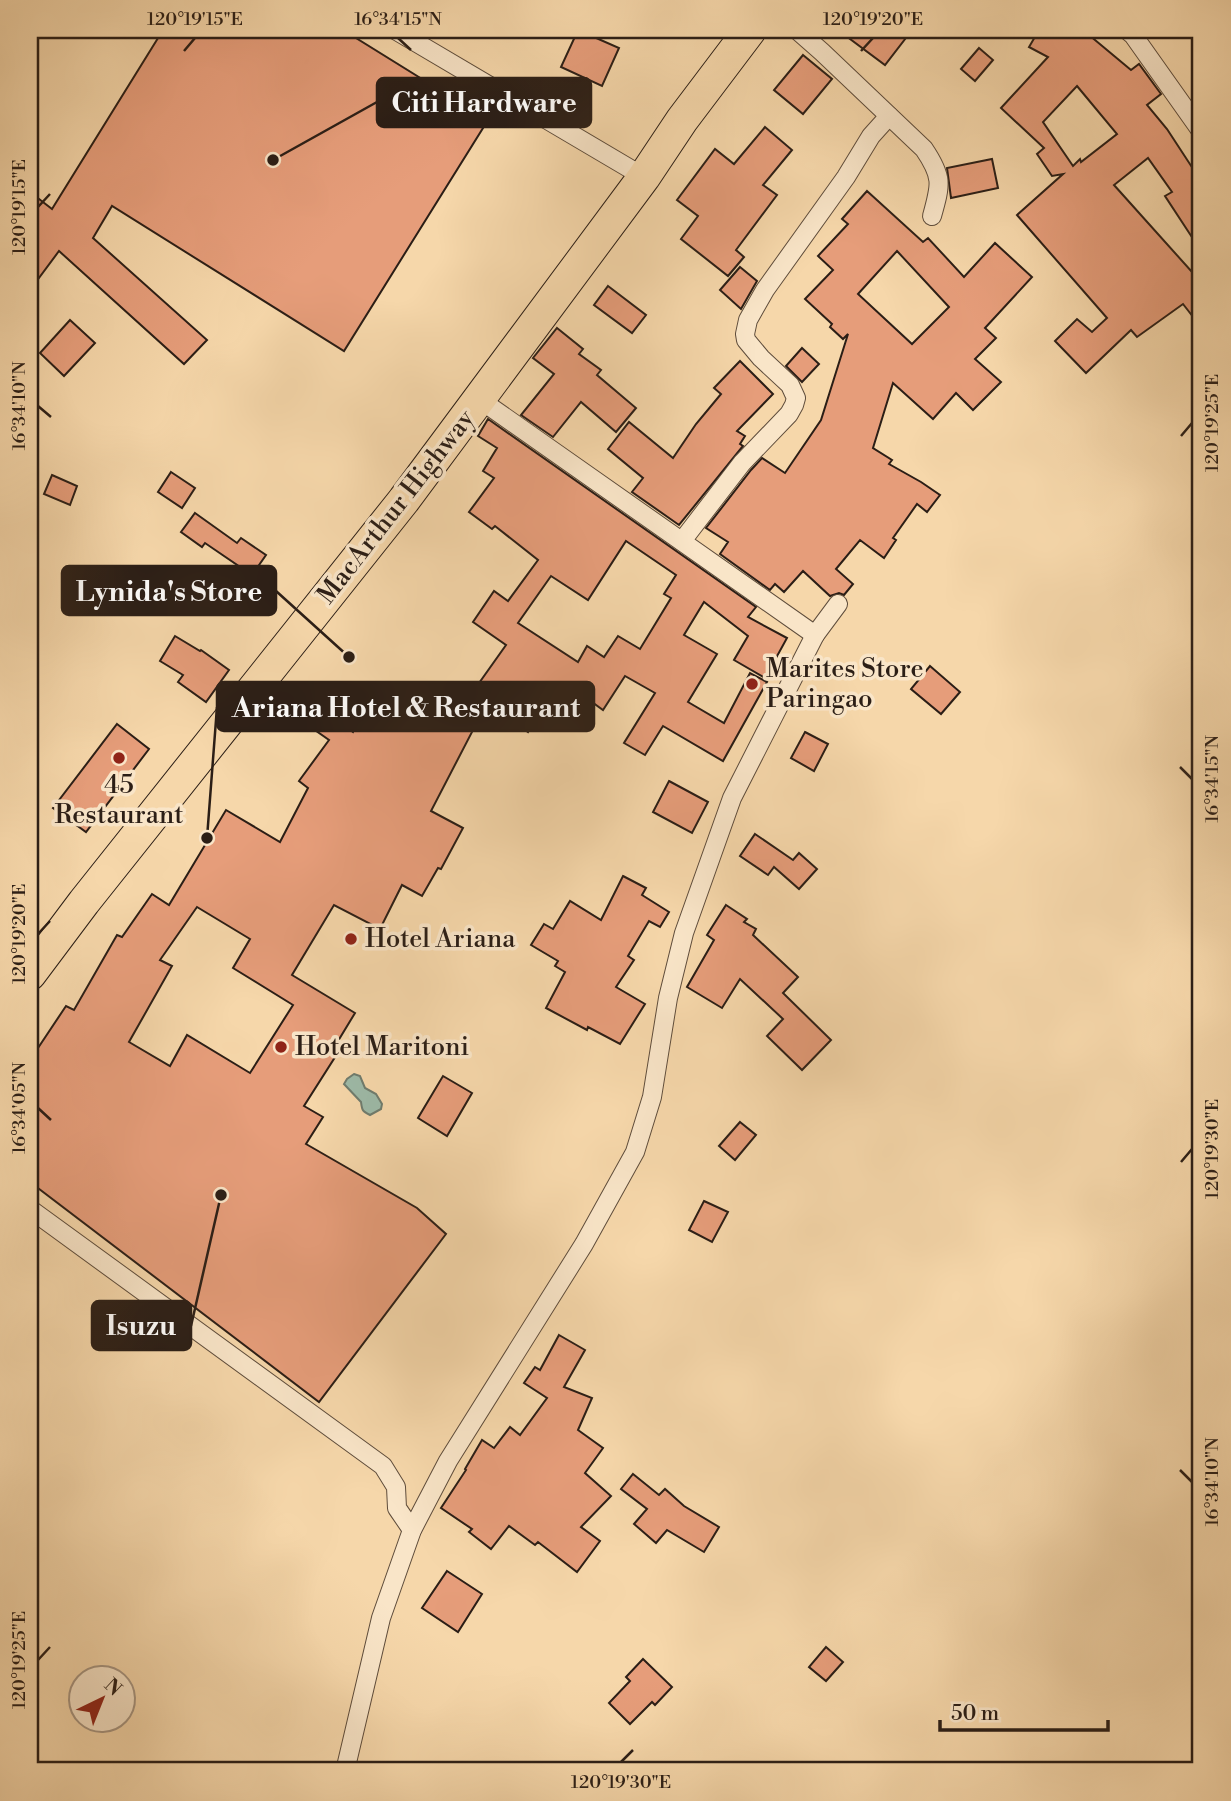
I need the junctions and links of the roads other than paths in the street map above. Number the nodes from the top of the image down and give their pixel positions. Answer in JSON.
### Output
{"nodes":[{"id":1,"x":395,"y":30,"type":"edge"},
{"id":2,"x":750,"y":30,"type":"edge"},
{"id":3,"x":797,"y":30,"type":"edge"},
{"id":4,"x":1127,"y":30,"type":"edge"},
{"id":5,"x":889,"y":116,"type":"junction"},
{"id":6,"x":1201,"y":131,"type":"edge"},
{"id":7,"x":644,"y":177,"type":"junction"},
{"id":8,"x":932,"y":216,"type":"dead end"},
{"id":9,"x":479,"y":399,"type":"junction"},
{"id":10,"x":682,"y":541,"type":"junction"},
{"id":11,"x":838,"y":604,"type":"dead end"},
{"id":12,"x":815,"y":635,"type":"junction"},
{"id":13,"x":30,"y":974,"type":"edge"},
{"id":14,"x":30,"y":1209,"type":"edge"},
{"id":15,"x":412,"y":1530,"type":"junction"},
{"id":16,"x":345,"y":1771,"type":"edge"}],
"edges":[{"from":1,"to":7,"type":"street"},
{"from":2,"to":7,"type":"highway","name":"MacArthur Highway"},
{"from":3,"to":5,"type":"street"},
{"from":4,"to":6,"type":"street"},
{"from":5,"to":8,"type":"street"},
{"from":5,"to":10,"type":"street"},
{"from":7,"to":9,"type":"highway","name":"MacArthur Highway"},
{"from":9,"to":10,"type":"street"},
{"from":9,"to":13,"type":"highway","name":"MacArthur Highway"},
{"from":10,"to":12,"type":"street"},
{"from":11,"to":12,"type":"street"},
{"from":12,"to":15,"type":"street"},
{"from":14,"to":15,"type":"street"},
{"from":15,"to":16,"type":"street"}]}
